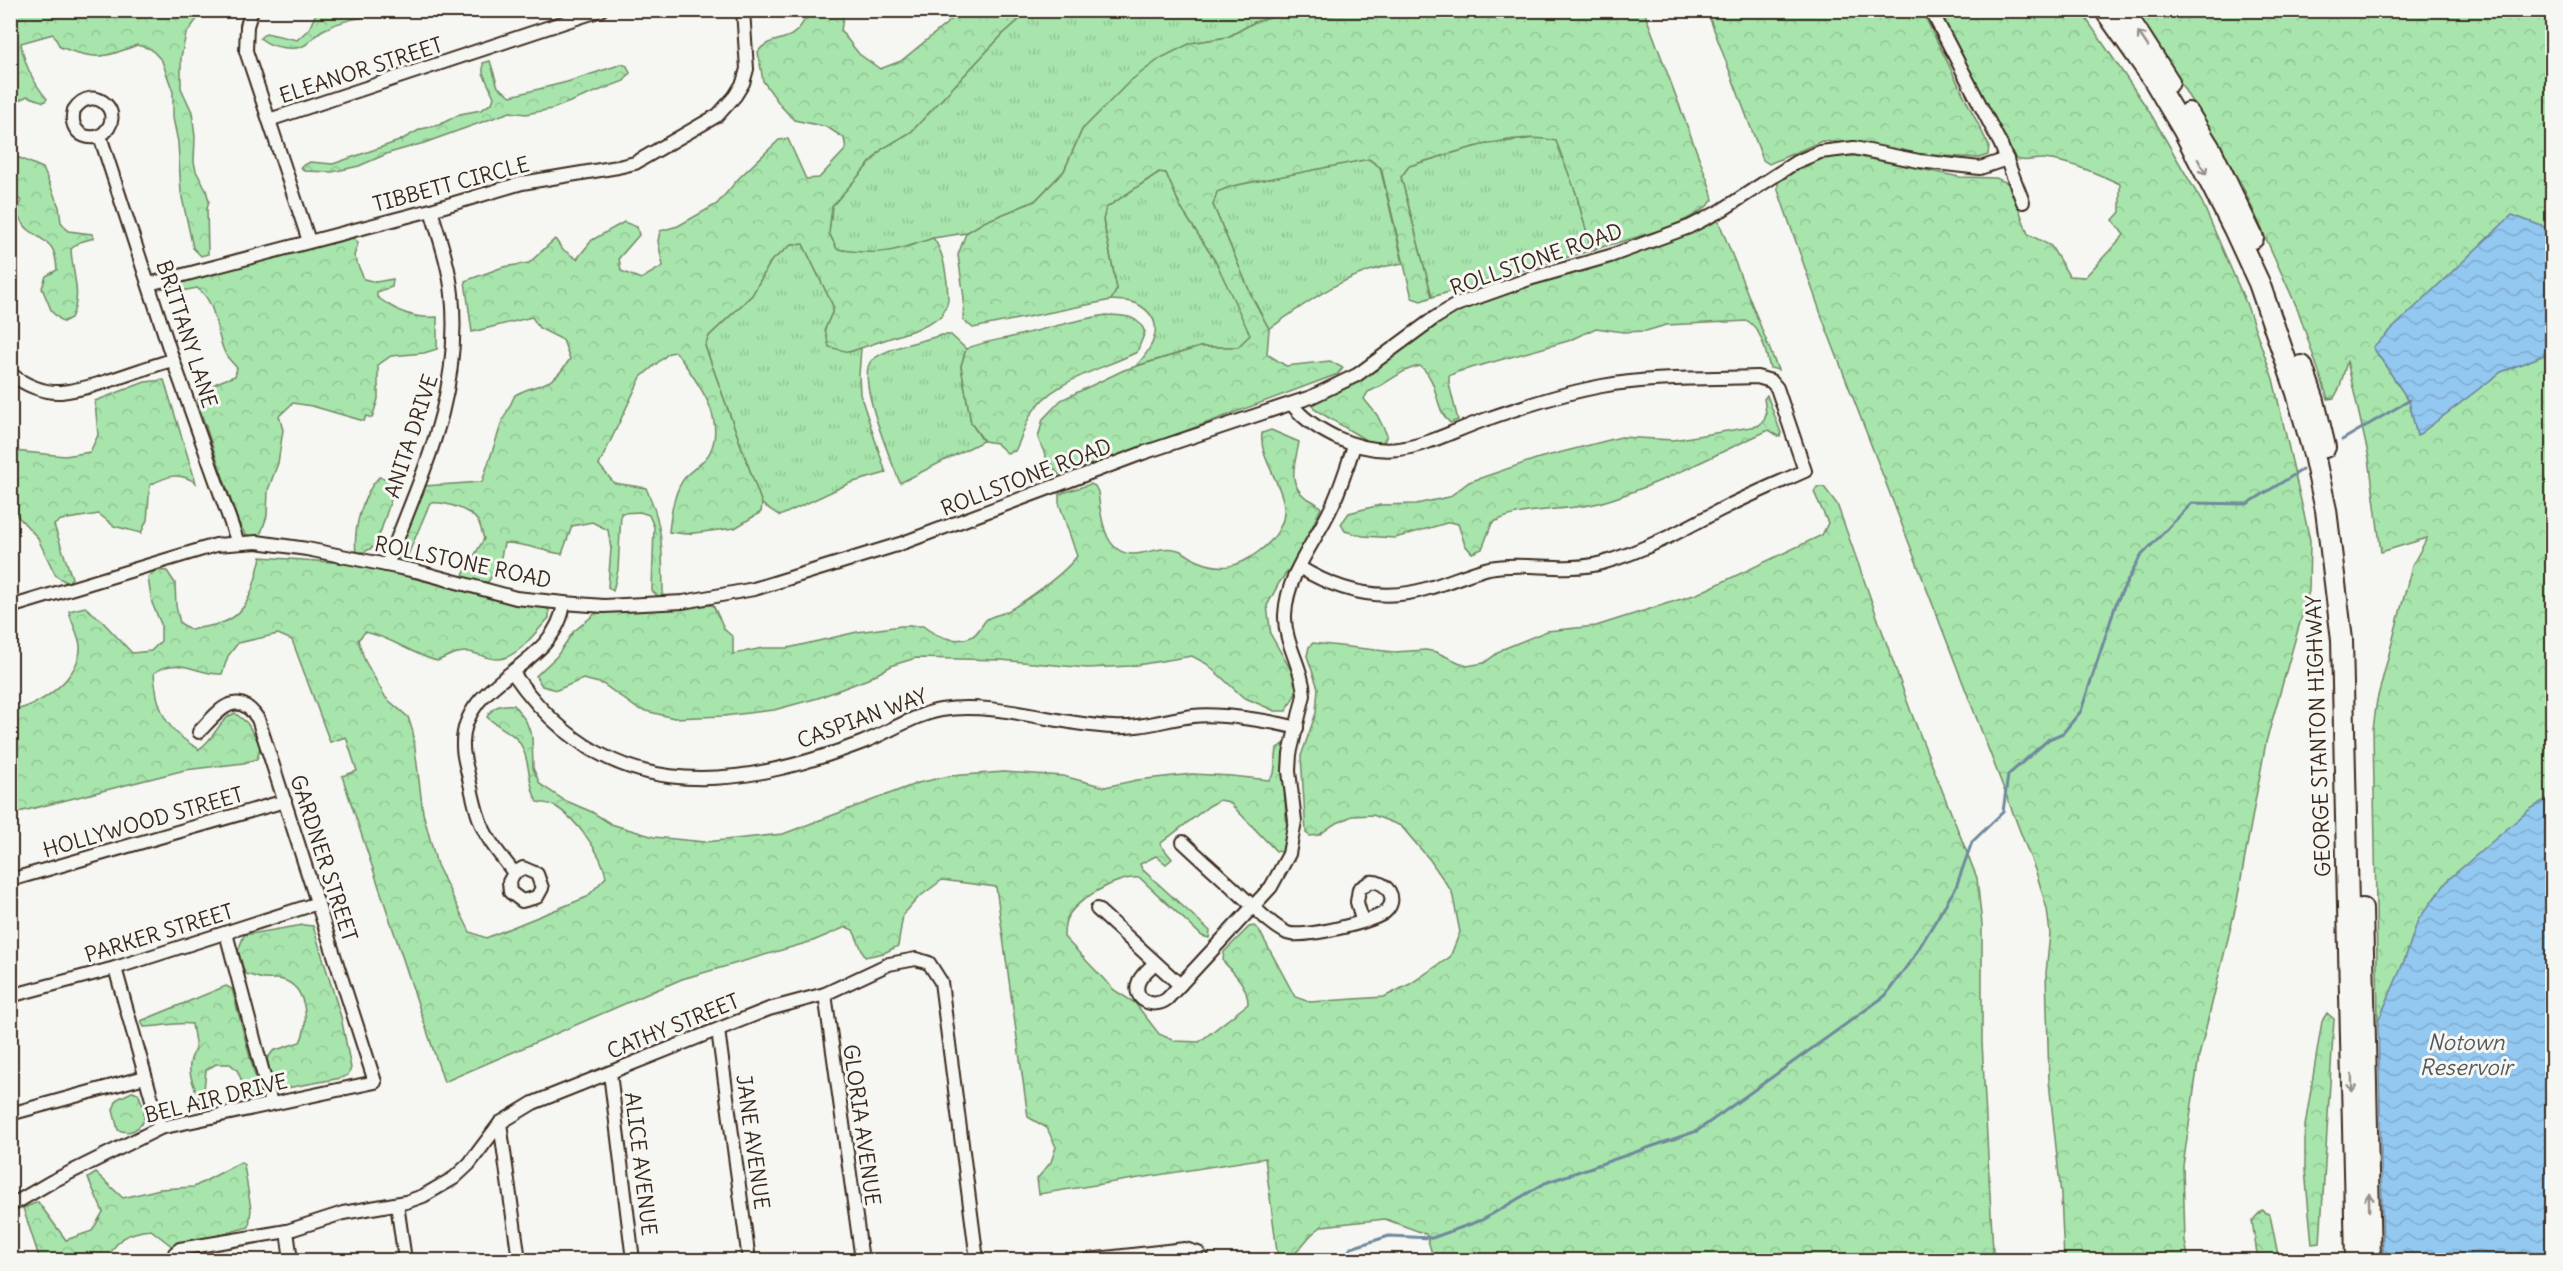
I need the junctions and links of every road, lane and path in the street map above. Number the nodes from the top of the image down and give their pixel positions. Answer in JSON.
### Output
{"nodes":[{"id":1,"x":252,"y":10,"type":"edge"},
{"id":2,"x":600,"y":10,"type":"edge"},
{"id":3,"x":743,"y":10,"type":"edge"},
{"id":4,"x":1931,"y":10,"type":"edge"},
{"id":5,"x":2104,"y":10,"type":"edge"},
{"id":6,"x":2123,"y":10,"type":"edge"},
{"id":7,"x":269,"y":120,"type":"junction"},
{"id":8,"x":100,"y":136,"type":"dead end"},
{"id":9,"x":2007,"y":159,"type":"junction"},
{"id":10,"x":2023,"y":202,"type":"dead end"},
{"id":11,"x":431,"y":210,"type":"junction"},
{"id":12,"x":309,"y":241,"type":"junction"},
{"id":13,"x":149,"y":284,"type":"junction"},
{"id":14,"x":173,"y":360,"type":"junction"},
{"id":15,"x":10,"y":373,"type":"edge"},
{"id":16,"x":1292,"y":404,"type":"junction"},
{"id":17,"x":1354,"y":446,"type":"junction"},
{"id":18,"x":238,"y":543,"type":"junction"},
{"id":19,"x":387,"y":565,"type":"junction"},
{"id":20,"x":1299,"y":567,"type":"junction"},
{"id":21,"x":564,"y":603,"type":"junction"},
{"id":22,"x":10,"y":606,"type":"edge"},
{"id":23,"x":513,"y":673,"type":"junction"},
{"id":24,"x":1297,"y":728,"type":"junction"},
{"id":25,"x":199,"y":732,"type":"dead end"},
{"id":26,"x":285,"y":801,"type":"junction"},
{"id":27,"x":1183,"y":842,"type":"dead end"},
{"id":28,"x":514,"y":873,"type":"dead end"},
{"id":29,"x":10,"y":880,"type":"edge"},
{"id":30,"x":318,"y":903,"type":"junction"},
{"id":31,"x":1253,"y":907,"type":"junction"},
{"id":32,"x":1097,"y":909,"type":"dead end"},
{"id":33,"x":1362,"y":920,"type":"dead end"},
{"id":34,"x":226,"y":933,"type":"junction"},
{"id":35,"x":1155,"y":963,"type":"junction"},
{"id":36,"x":116,"y":968,"type":"junction"},
{"id":37,"x":1180,"y":985,"type":"junction"},
{"id":38,"x":825,"y":994,"type":"junction"},
{"id":39,"x":10,"y":996,"type":"edge"},
{"id":40,"x":718,"y":1030,"type":"junction"},
{"id":41,"x":610,"y":1072,"type":"junction"},
{"id":42,"x":145,"y":1077,"type":"junction"},
{"id":43,"x":375,"y":1082,"type":"joint"},
{"id":44,"x":271,"y":1103,"type":"junction"},
{"id":45,"x":10,"y":1114,"type":"edge"},
{"id":46,"x":500,"y":1124,"type":"junction"},
{"id":47,"x":160,"y":1128,"type":"junction"},
{"id":48,"x":397,"y":1204,"type":"junction"},
{"id":49,"x":10,"y":1206,"type":"edge"},
{"id":50,"x":287,"y":1231,"type":"junction"},
{"id":51,"x":174,"y":1260,"type":"edge"},
{"id":52,"x":291,"y":1260,"type":"edge"},
{"id":53,"x":405,"y":1260,"type":"edge"},
{"id":54,"x":519,"y":1260,"type":"edge"},
{"id":55,"x":633,"y":1260,"type":"edge"},
{"id":56,"x":749,"y":1260,"type":"edge"},
{"id":57,"x":862,"y":1260,"type":"edge"},
{"id":58,"x":977,"y":1260,"type":"edge"},
{"id":59,"x":1088,"y":1260,"type":"edge"},
{"id":60,"x":1203,"y":1260,"type":"edge"},
{"id":61,"x":2356,"y":1260,"type":"edge"},
{"id":62,"x":2370,"y":1260,"type":"edge"}],
"edges":[{"from":1,"to":7,"type":"street"},
{"from":2,"to":7,"type":"street","name":"ELEANOR STREET"},
{"from":3,"to":11,"type":"street","name":"TIBBETT CIRCLE"},
{"from":4,"to":9,"type":"street"},
{"from":5,"to":61,"type":"highway","name":"GEORGE STANTON HIGHWAY","one_way":true},
{"from":62,"to":6,"type":"highway","name":"GEORGE STANTON HIGHWAY","one_way":true},
{"from":7,"to":12,"type":"street"},
{"from":8,"to":13,"type":"street","name":"BRITTANY LANE"},
{"from":9,"to":10,"type":"street"},
{"from":9,"to":16,"type":"street","name":"ROLLSTONE ROAD"},
{"from":11,"to":12,"type":"street","name":"TIBBETT CIRCLE"},
{"from":11,"to":19,"type":"street","name":"ANITA DRIVE"},
{"from":12,"to":13,"type":"street","name":"TIBBETT CIRCLE"},
{"from":13,"to":14,"type":"street","name":"BRITTANY LANE"},
{"from":14,"to":15,"type":"street"},
{"from":14,"to":18,"type":"street","name":"BRITTANY LANE"},
{"from":16,"to":17,"type":"street"},
{"from":16,"to":21,"type":"street","name":"ROLLSTONE ROAD"},
{"from":17,"to":20,"type":"street"},
{"from":17,"to":20,"type":"street"},
{"from":18,"to":19,"type":"street","name":"ROLLSTONE ROAD"},
{"from":18,"to":22,"type":"street","name":"ROLLSTONE ROAD"},
{"from":19,"to":21,"type":"street","name":"ROLLSTONE ROAD"},
{"from":20,"to":24,"type":"street"},
{"from":21,"to":23,"type":"street"},
{"from":23,"to":24,"type":"street","name":"CASPIAN WAY"},
{"from":23,"to":28,"type":"street"},
{"from":24,"to":31,"type":"street"},
{"from":25,"to":26,"type":"street","name":"GARDNER STREET"},
{"from":26,"to":29,"type":"street","name":"HOLLYWOOD STREET"},
{"from":26,"to":30,"type":"street","name":"GARDNER STREET"},
{"from":27,"to":31,"type":"street"},
{"from":30,"to":34,"type":"street","name":"PARKER STREET"},
{"from":30,"to":43,"type":"street","name":"GARDNER STREET"},
{"from":31,"to":33,"type":"street"},
{"from":31,"to":37,"type":"street"},
{"from":32,"to":35,"type":"street"},
{"from":34,"to":36,"type":"street","name":"PARKER STREET"},
{"from":34,"to":44,"type":"street"},
{"from":35,"to":37,"type":"street"},
{"from":35,"to":37,"type":"street"},
{"from":36,"to":39,"type":"street","name":"PARKER STREET"},
{"from":36,"to":42,"type":"street"},
{"from":38,"to":40,"type":"street","name":"CATHY STREET"},
{"from":38,"to":57,"type":"street","name":"GLORIA AVENUE"},
{"from":38,"to":58,"type":"street","name":"CATHY STREET"},
{"from":40,"to":41,"type":"street","name":"CATHY STREET"},
{"from":40,"to":56,"type":"street","name":"JANE AVENUE"},
{"from":41,"to":46,"type":"street","name":"CATHY STREET"},
{"from":41,"to":55,"type":"street","name":"ALICE AVENUE"},
{"from":42,"to":45,"type":"street"},
{"from":42,"to":47,"type":"street"},
{"from":43,"to":44,"type":"street","name":"BEL AIR DRIVE"},
{"from":44,"to":47,"type":"street","name":"BEL AIR DRIVE"},
{"from":46,"to":48,"type":"street","name":"CATHY STREET"},
{"from":46,"to":54,"type":"street"},
{"from":47,"to":49,"type":"street","name":"BEL AIR DRIVE"},
{"from":48,"to":50,"type":"street","name":"CATHY STREET"},
{"from":48,"to":53,"type":"street"},
{"from":50,"to":51,"type":"street","name":"CATHY STREET"},
{"from":50,"to":52,"type":"street"},
{"from":59,"to":60,"type":"street"}]}
